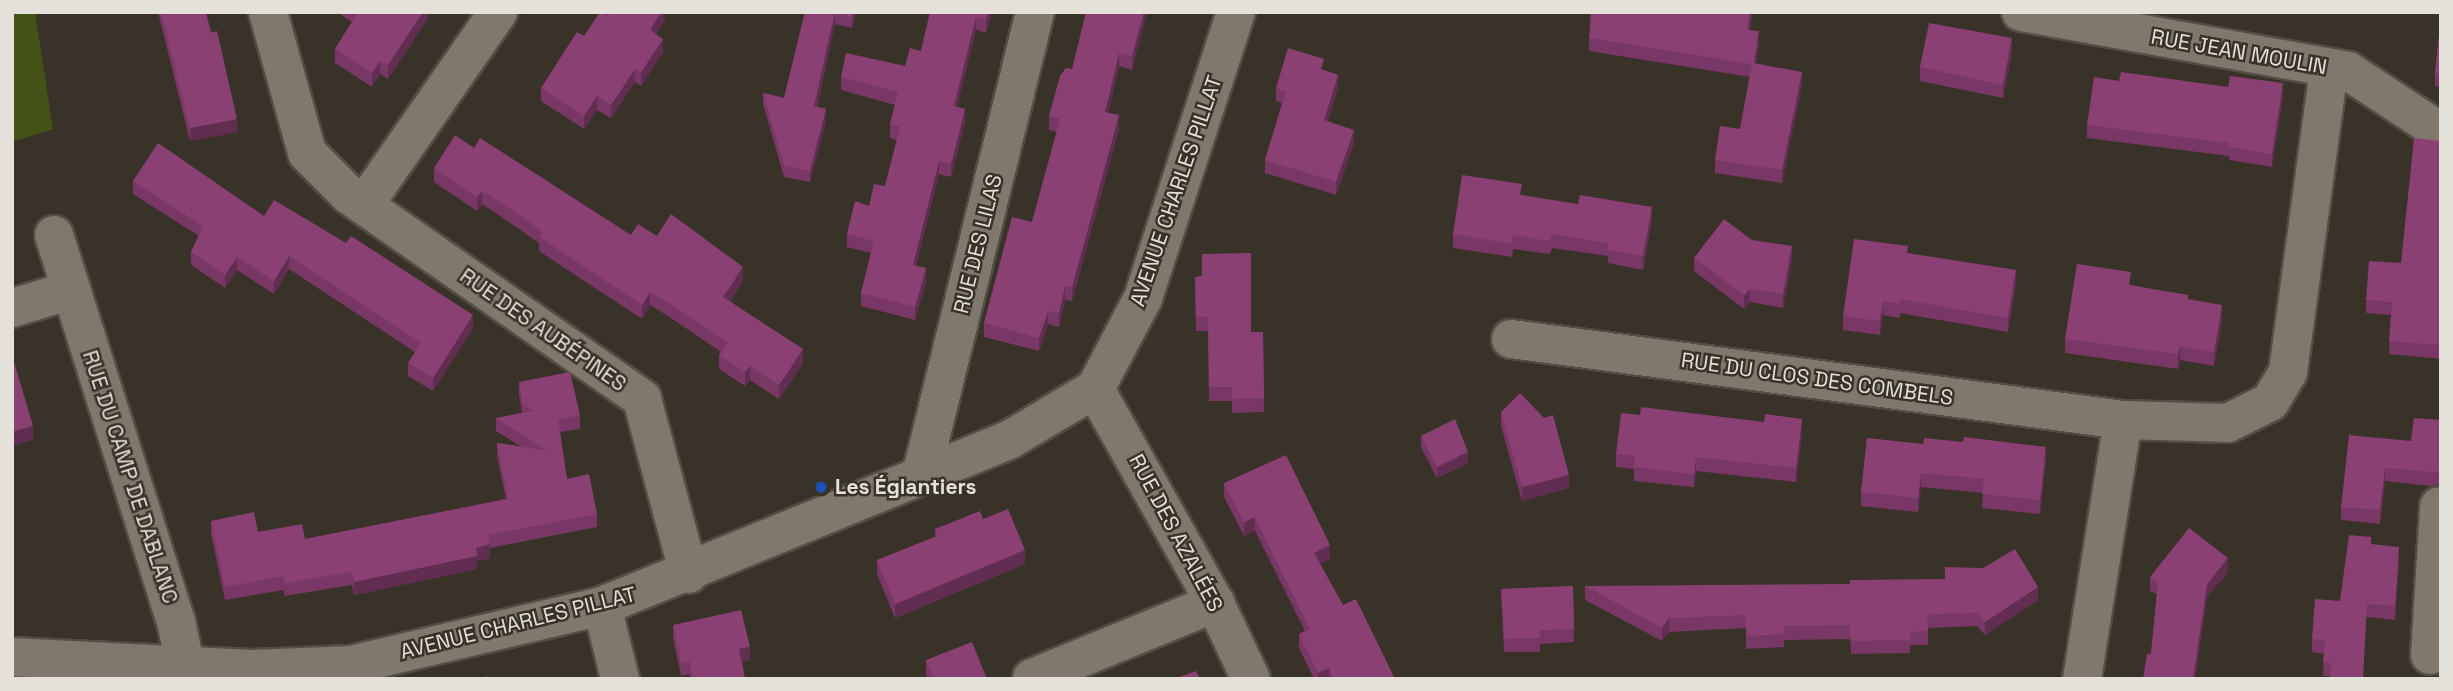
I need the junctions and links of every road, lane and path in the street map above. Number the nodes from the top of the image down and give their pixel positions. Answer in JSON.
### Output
{"nodes":[{"id":1,"x":268,"y":12,"type":"edge"},
{"id":2,"x":498,"y":12,"type":"edge"},
{"id":3,"x":1035,"y":12,"type":"edge"},
{"id":4,"x":1236,"y":12,"type":"edge"},
{"id":5,"x":2021,"y":12,"type":"edge"},
{"id":6,"x":2329,"y":68,"type":"junction"},
{"id":7,"x":2441,"y":132,"type":"edge"},
{"id":8,"x":364,"y":205,"type":"junction"},
{"id":9,"x":54,"y":235,"type":"dead end"},
{"id":10,"x":71,"y":290,"type":"junction"},
{"id":11,"x":12,"y":308,"type":"edge"},
{"id":12,"x":1511,"y":339,"type":"dead end"},
{"id":13,"x":1095,"y":389,"type":"junction"},
{"id":14,"x":2123,"y":420,"type":"junction"},
{"id":15,"x":921,"y":476,"type":"junction"},
{"id":16,"x":2439,"y":506,"type":"edge"},
{"id":17,"x":689,"y":574,"type":"junction"},
{"id":18,"x":1215,"y":603,"type":"junction"},
{"id":19,"x":602,"y":606,"type":"junction"},
{"id":20,"x":12,"y":657,"type":"edge"},
{"id":21,"x":2430,"y":663,"type":"edge"},
{"id":22,"x":185,"y":664,"type":"junction"},
{"id":23,"x":252,"y":674,"type":"edge"},
{"id":24,"x":1032,"y":678,"type":"edge"},
{"id":25,"x":620,"y":679,"type":"edge"},
{"id":26,"x":1251,"y":679,"type":"edge"},
{"id":27,"x":2082,"y":679,"type":"edge"}],
"edges":[{"from":1,"to":8,"type":"street","name":"RUE DES AUBÉPINES"},
{"from":2,"to":8,"type":"street"},
{"from":3,"to":15,"type":"street","name":"RUE DES LILAS"},
{"from":4,"to":13,"type":"street","name":"AVENUE CHARLES PILLAT"},
{"from":5,"to":6,"type":"street","name":"RUE JEAN MOULIN"},
{"from":6,"to":7,"type":"street","name":"RUE JEAN MOULIN"},
{"from":6,"to":14,"type":"street","name":"RUE DU CLOS DES COMBELS"},
{"from":8,"to":17,"type":"street","name":"RUE DES AUBÉPINES"},
{"from":9,"to":10,"type":"street","name":"RUE DU CAMP DE DABLANC"},
{"from":10,"to":11,"type":"street"},
{"from":10,"to":22,"type":"street","name":"RUE DU CAMP DE DABLANC"},
{"from":12,"to":14,"type":"street","name":"RUE DU CLOS DES COMBELS"},
{"from":13,"to":15,"type":"street","name":"AVENUE CHARLES PILLAT"},
{"from":13,"to":18,"type":"street","name":"RUE DES AZALÉES"},
{"from":14,"to":27,"type":"street"},
{"from":15,"to":17,"type":"street","name":"AVENUE CHARLES PILLAT"},
{"from":16,"to":21,"type":"street"},
{"from":17,"to":19,"type":"street","name":"AVENUE CHARLES PILLAT"},
{"from":18,"to":24,"type":"street"},
{"from":18,"to":26,"type":"street","name":"RUE DES AZALÉES"},
{"from":19,"to":23,"type":"street","name":"AVENUE CHARLES PILLAT"},
{"from":19,"to":25,"type":"street"},
{"from":20,"to":22,"type":"street","name":"AVENUE CHARLES PILLAT"},
{"from":22,"to":23,"type":"street","name":"AVENUE CHARLES PILLAT"}]}
